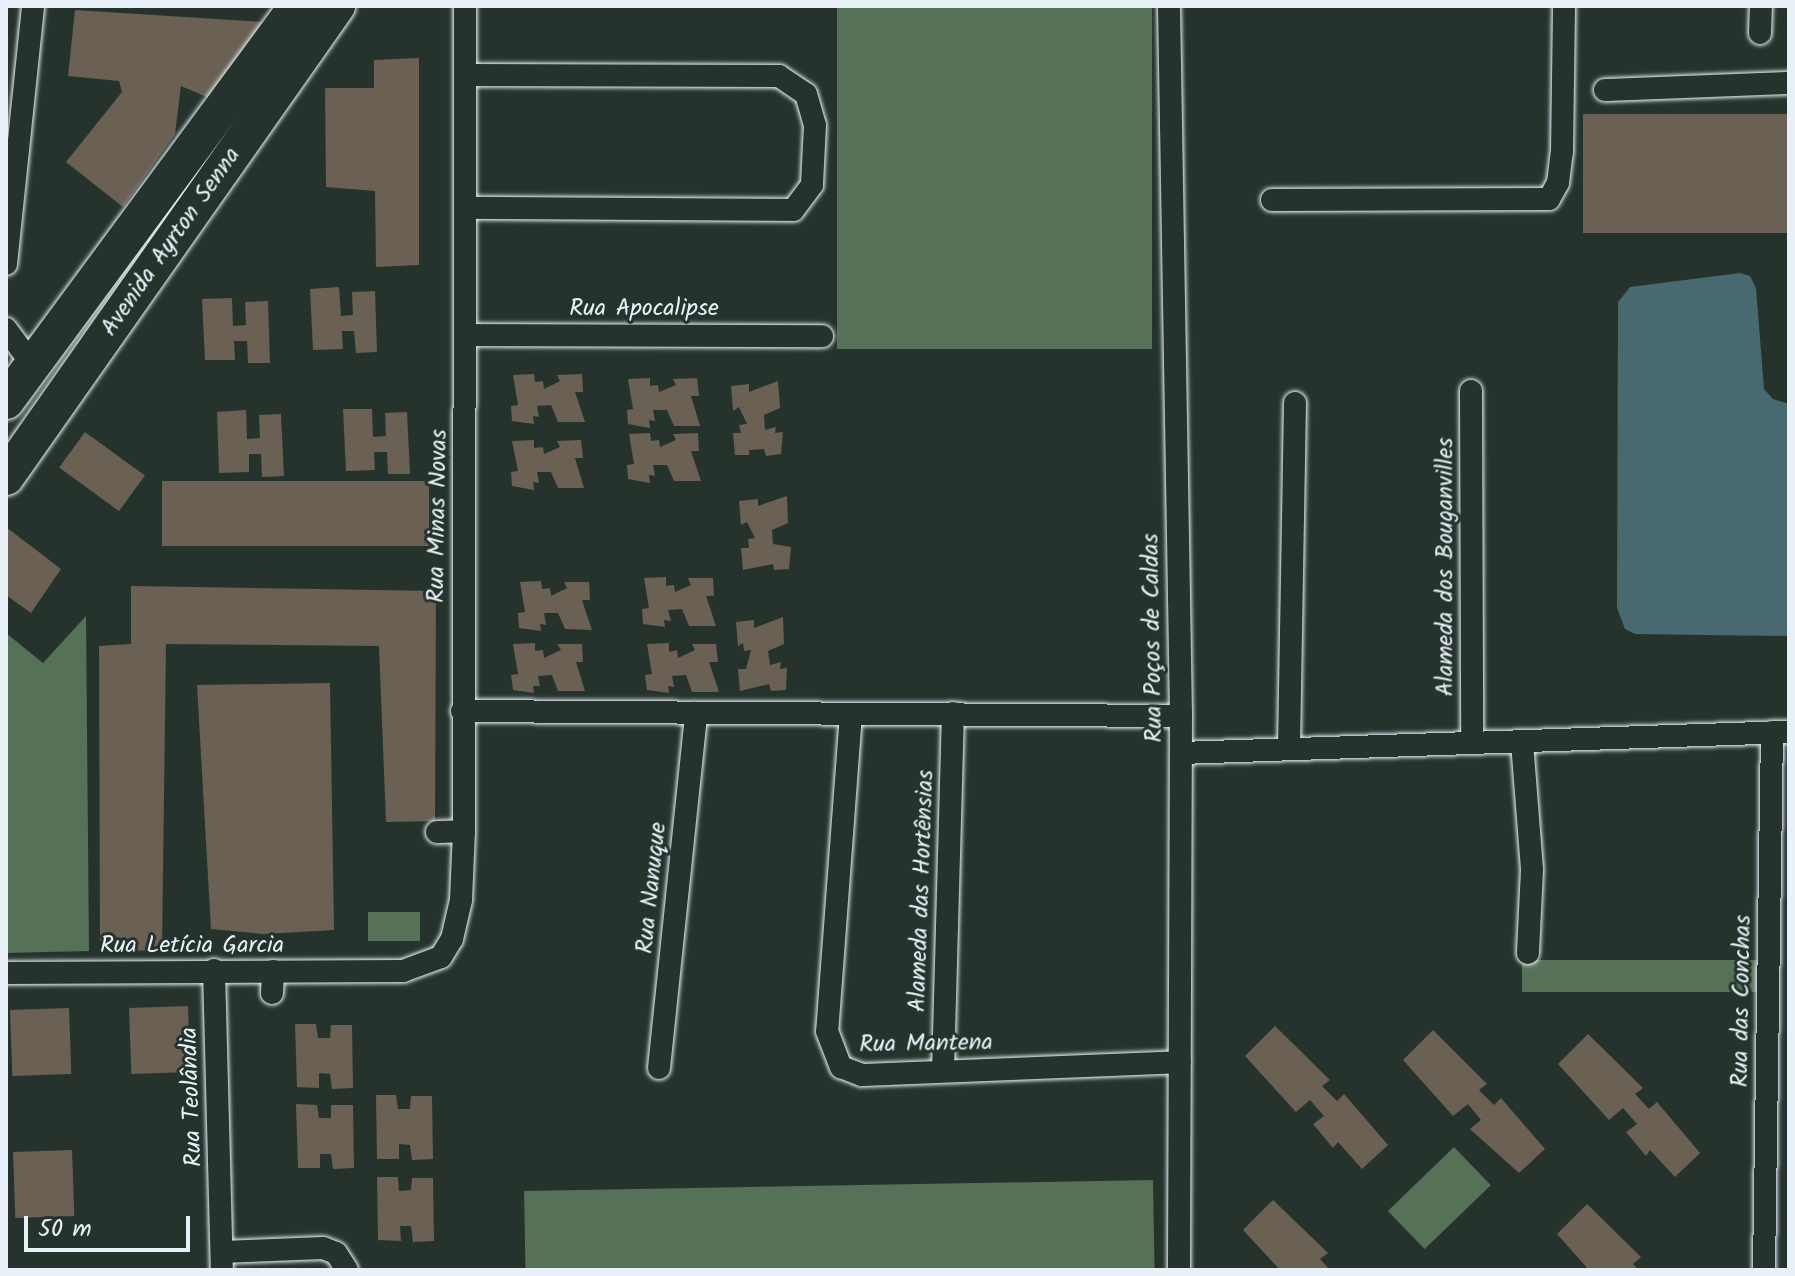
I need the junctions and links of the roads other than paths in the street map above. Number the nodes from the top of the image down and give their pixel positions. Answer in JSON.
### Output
{"nodes":[{"id":1,"x":33,"y":6,"type":"edge"},
{"id":2,"x":297,"y":6,"type":"edge"},
{"id":3,"x":337,"y":6,"type":"edge"},
{"id":4,"x":465,"y":6,"type":"edge"},
{"id":5,"x":1169,"y":6,"type":"edge"},
{"id":6,"x":1564,"y":6,"type":"edge"},
{"id":7,"x":1761,"y":6,"type":"edge"},
{"id":8,"x":1760,"y":33,"type":"dead end"},
{"id":9,"x":467,"y":75,"type":"junction"},
{"id":10,"x":1789,"y":83,"type":"edge"},
{"id":11,"x":1605,"y":90,"type":"dead end"},
{"id":12,"x":1272,"y":200,"type":"dead end"},
{"id":13,"x":467,"y":208,"type":"junction"},
{"id":14,"x":6,"y":264,"type":"edge"},
{"id":15,"x":6,"y":329,"type":"edge"},
{"id":16,"x":466,"y":335,"type":"junction"},
{"id":17,"x":822,"y":336,"type":"dead end"},
{"id":18,"x":32,"y":364,"type":"junction"},
{"id":19,"x":1471,"y":391,"type":"dead end"},
{"id":20,"x":6,"y":401,"type":"edge"},
{"id":21,"x":1295,"y":403,"type":"dead end"},
{"id":22,"x":6,"y":477,"type":"edge"},
{"id":23,"x":462,"y":711,"type":"junction"},
{"id":24,"x":696,"y":713,"type":"junction"},
{"id":25,"x":953,"y":713,"type":"junction"},
{"id":26,"x":851,"y":714,"type":"junction"},
{"id":27,"x":1181,"y":716,"type":"junction"},
{"id":28,"x":1781,"y":732,"type":"edge"},
{"id":29,"x":1472,"y":738,"type":"junction"},
{"id":30,"x":1289,"y":741,"type":"junction"},
{"id":31,"x":1522,"y":742,"type":"junction"},
{"id":32,"x":1181,"y":748,"type":"junction"},
{"id":33,"x":464,"y":831,"type":"junction"},
{"id":34,"x":437,"y":832,"type":"dead end"},
{"id":35,"x":1528,"y":953,"type":"dead end"},
{"id":36,"x":214,"y":970,"type":"junction"},
{"id":37,"x":379,"y":971,"type":"joint"},
{"id":38,"x":6,"y":973,"type":"edge"},
{"id":39,"x":1180,"y":1062,"type":"junction"},
{"id":40,"x":659,"y":1068,"type":"dead end"},
{"id":41,"x":943,"y":1070,"type":"junction"},
{"id":42,"x":222,"y":1261,"type":"edge"},
{"id":43,"x":347,"y":1270,"type":"edge"},
{"id":44,"x":1179,"y":1270,"type":"edge"},
{"id":45,"x":1764,"y":1270,"type":"edge"}],
"edges":[{"from":1,"to":14,"type":"street"},
{"from":2,"to":18,"type":"main road","name":"Avenida Ayrton Senna"},
{"from":3,"to":22,"type":"main road","name":"Avenida Ayrton Senna"},
{"from":4,"to":9,"type":"street","name":"Rua Minas Novas"},
{"from":5,"to":27,"type":"street","name":"Rua Poços de Caldas"},
{"from":6,"to":12,"type":"street"},
{"from":7,"to":8,"type":"street"},
{"from":9,"to":13,"type":"street","name":"Rua Minas Novas"},
{"from":9,"to":13,"type":"street"},
{"from":10,"to":11,"type":"street"},
{"from":13,"to":16,"type":"street","name":"Rua Minas Novas"},
{"from":15,"to":18,"type":"street"},
{"from":16,"to":17,"type":"street","name":"Rua Apocalipse"},
{"from":16,"to":23,"type":"street","name":"Rua Minas Novas"},
{"from":18,"to":20,"type":"main road","name":"Avenida Ayrton Senna"},
{"from":19,"to":29,"type":"street","name":"Alameda dos Bouganvilles"},
{"from":21,"to":30,"type":"street"},
{"from":23,"to":24,"type":"street"},
{"from":23,"to":33,"type":"street","name":"Rua Minas Novas"},
{"from":24,"to":26,"type":"street"},
{"from":24,"to":40,"type":"street","name":"Rua Nanuque"},
{"from":25,"to":26,"type":"street"},
{"from":25,"to":27,"type":"street"},
{"from":25,"to":41,"type":"street","name":"Alameda das Hortênsias"},
{"from":26,"to":41,"type":"street","name":"Rua Mantena"},
{"from":27,"to":32,"type":"street","name":"Rua Poços de Caldas"},
{"from":28,"to":31,"type":"street"},
{"from":28,"to":45,"type":"street","name":"Rua das Conchas"},
{"from":29,"to":30,"type":"street"},
{"from":29,"to":31,"type":"street"},
{"from":30,"to":32,"type":"street"},
{"from":31,"to":35,"type":"street"},
{"from":32,"to":39,"type":"street","name":"Rua Poços de Caldas"},
{"from":33,"to":34,"type":"street"},
{"from":33,"to":37,"type":"street","name":"Rua Minas Novas"},
{"from":36,"to":37,"type":"street","name":"Rua Letícia Garcia"},
{"from":36,"to":38,"type":"street","name":"Rua Letícia Garcia"},
{"from":36,"to":42,"type":"street","name":"Rua Teolândia"},
{"from":39,"to":41,"type":"street","name":"Rua Mantena"},
{"from":39,"to":44,"type":"street","name":"Rua Poços de Caldas"},
{"from":42,"to":43,"type":"street"}]}
